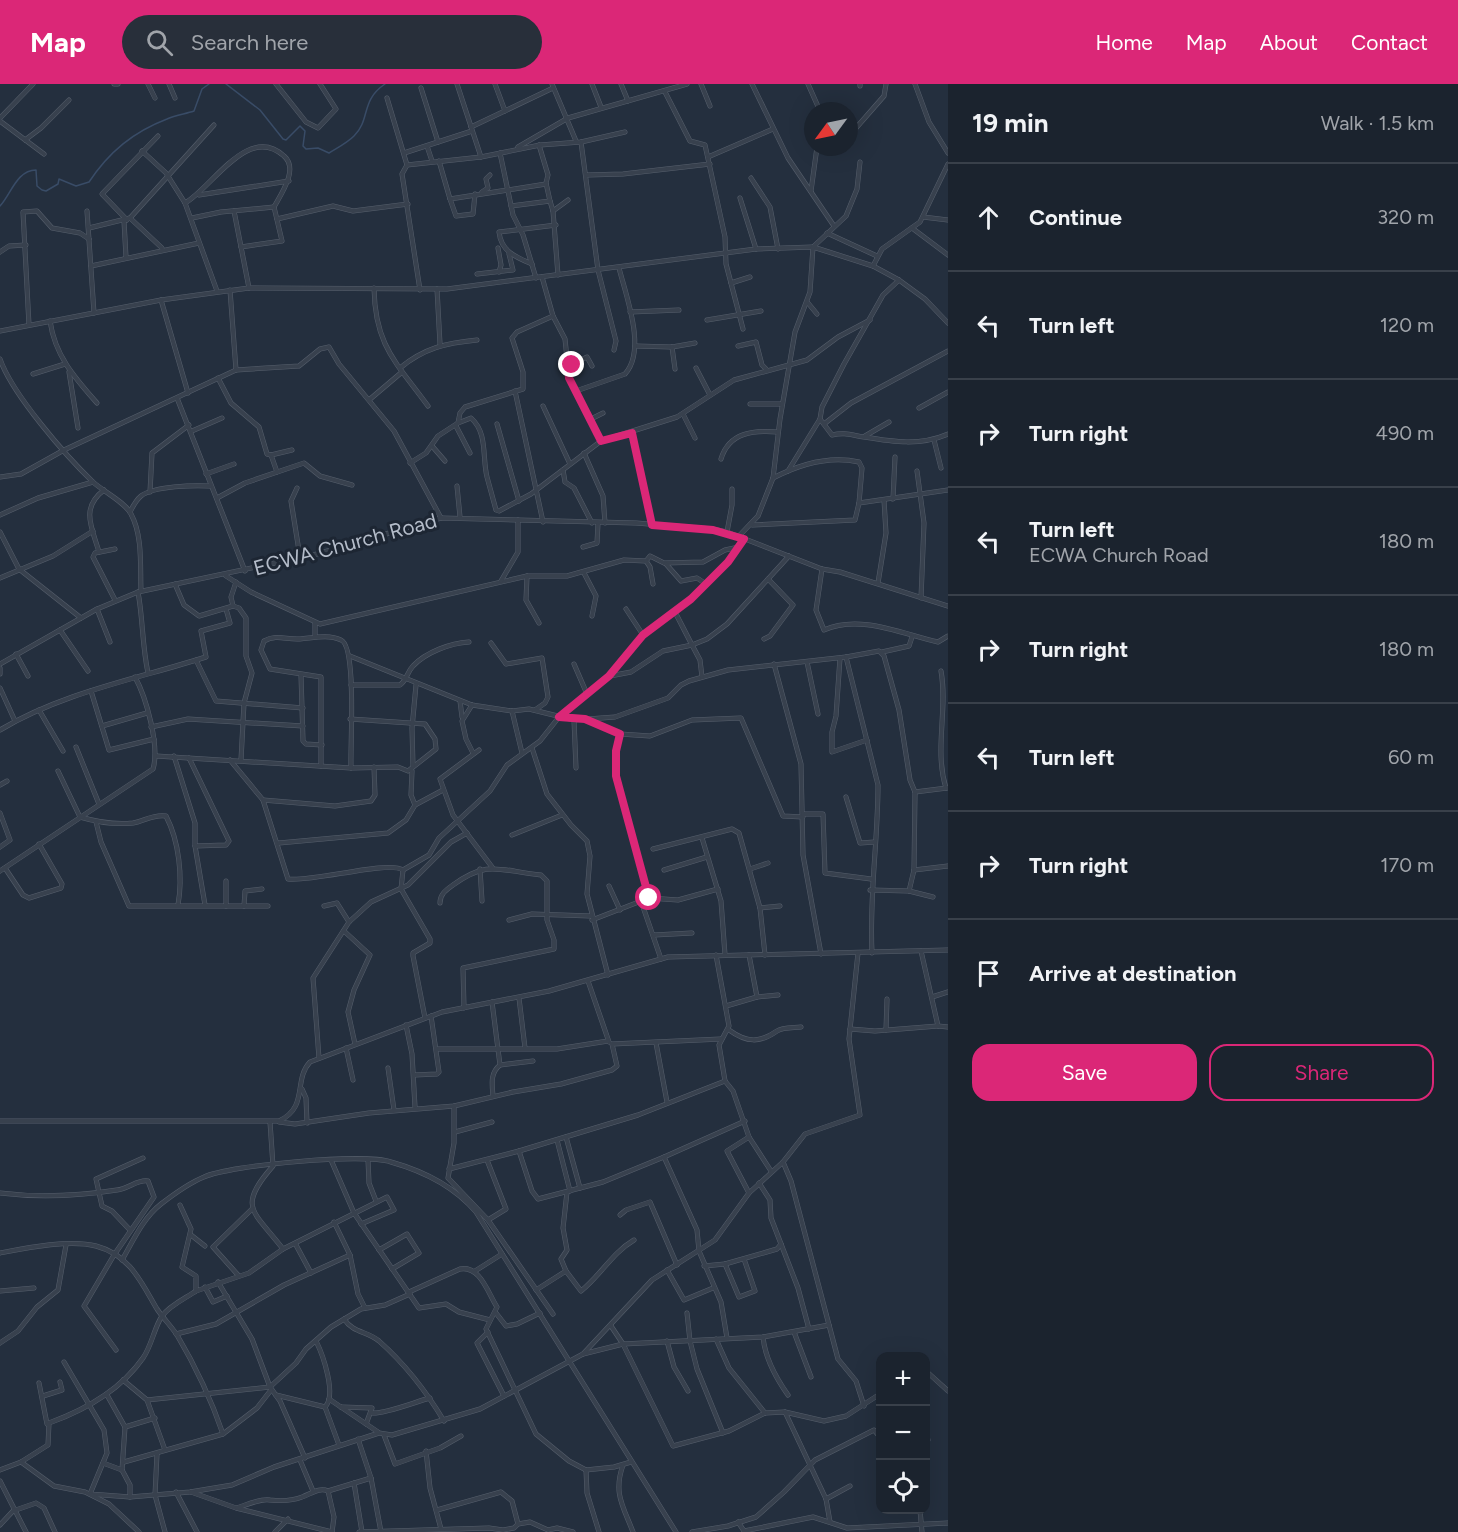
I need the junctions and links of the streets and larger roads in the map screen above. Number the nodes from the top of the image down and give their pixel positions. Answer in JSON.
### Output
{"nodes":[{"id":1,"x":33,"y":84,"type":"edge"},
{"id":2,"x":148,"y":84,"type":"edge"},
{"id":3,"x":169,"y":84,"type":"edge"},
{"id":4,"x":276,"y":84,"type":"edge"},
{"id":5,"x":320,"y":84,"type":"edge"},
{"id":6,"x":457,"y":84,"type":"edge"},
{"id":7,"x":495,"y":84,"type":"edge"},
{"id":8,"x":592,"y":84,"type":"edge"},
{"id":9,"x":621,"y":84,"type":"edge"},
{"id":10,"x":687,"y":84,"type":"edge"},
{"id":11,"x":701,"y":84,"type":"edge"},
{"id":12,"x":752,"y":84,"type":"edge"},
{"id":13,"x":807,"y":84,"type":"edge"},
{"id":14,"x":886,"y":84,"type":"edge"},
{"id":15,"x":915,"y":84,"type":"edge"},
{"id":16,"x":553,"y":86,"type":"edge"},
{"id":17,"x":421,"y":88,"type":"dead end"},
{"id":18,"x":665,"y":92,"type":"junction"},
{"id":19,"x":155,"y":98,"type":"dead end"},
{"id":20,"x":175,"y":98,"type":"dead end"},
{"id":21,"x":387,"y":98,"type":"dead end"},
{"id":22,"x":69,"y":100,"type":"dead end"},
{"id":23,"x":628,"y":101,"type":"junction"},
{"id":24,"x":816,"y":102,"type":"edge"},
{"id":25,"x":710,"y":106,"type":"dead end"},
{"id":26,"x":601,"y":107,"type":"junction"},
{"id":27,"x":505,"y":111,"type":"junction"},
{"id":28,"x":568,"y":118,"type":"junction"},
{"id":29,"x":0,"y":120,"type":"edge"},
{"id":30,"x":213,"y":125,"type":"dead end"},
{"id":31,"x":858,"y":126,"type":"edge"},
{"id":32,"x":472,"y":129,"type":"junction"},
{"id":33,"x":773,"y":129,"type":"junction"},
{"id":34,"x":625,"y":132,"type":"dead end"},
{"id":35,"x":158,"y":136,"type":"dead end"},
{"id":36,"x":25,"y":140,"type":"junction"},
{"id":37,"x":579,"y":141,"type":"junction"},
{"id":38,"x":438,"y":142,"type":"junction"},
{"id":39,"x":539,"y":145,"type":"junction"},
{"id":40,"x":427,"y":146,"type":"junction"},
{"id":41,"x":514,"y":149,"type":"junction"},
{"id":42,"x":142,"y":152,"type":"junction"},
{"id":43,"x":404,"y":153,"type":"junction"},
{"id":44,"x":500,"y":153,"type":"junction"},
{"id":45,"x":948,"y":153,"type":"edge"},
{"id":46,"x":44,"y":154,"type":"dead end"},
{"id":47,"x":816,"y":156,"type":"edge"},
{"id":48,"x":481,"y":157,"type":"junction"},
{"id":49,"x":708,"y":157,"type":"junction"},
{"id":50,"x":439,"y":160,"type":"junction"},
{"id":51,"x":432,"y":161,"type":"junction"},
{"id":52,"x":860,"y":162,"type":"dead end"},
{"id":53,"x":710,"y":164,"type":"junction"},
{"id":54,"x":948,"y":164,"type":"edge"},
{"id":55,"x":407,"y":165,"type":"junction"},
{"id":56,"x":490,"y":175,"type":"dead end"},
{"id":57,"x":587,"y":175,"type":"junction"},
{"id":58,"x":168,"y":176,"type":"junction"},
{"id":59,"x":751,"y":178,"type":"dead end"},
{"id":60,"x":289,"y":181,"type":"junction"},
{"id":61,"x":546,"y":184,"type":"junction"},
{"id":62,"x":509,"y":188,"type":"junction"},
{"id":63,"x":811,"y":192,"type":"junction"},
{"id":64,"x":482,"y":193,"type":"junction"},
{"id":65,"x":475,"y":194,"type":"junction"},
{"id":66,"x":199,"y":195,"type":"junction"},
{"id":67,"x":741,"y":198,"type":"dead end"},
{"id":68,"x":450,"y":199,"type":"junction"},
{"id":69,"x":568,"y":200,"type":"dead end"},
{"id":70,"x":550,"y":201,"type":"junction"},
{"id":71,"x":185,"y":203,"type":"junction"},
{"id":72,"x":408,"y":204,"type":"junction"},
{"id":73,"x":512,"y":206,"type":"junction"},
{"id":74,"x":274,"y":207,"type":"junction"},
{"id":75,"x":87,"y":211,"type":"dead end"},
{"id":76,"x":234,"y":211,"type":"junction"},
{"id":77,"x":553,"y":211,"type":"junction"},
{"id":78,"x":922,"y":217,"type":"junction"},
{"id":79,"x":192,"y":218,"type":"junction"},
{"id":80,"x":277,"y":219,"type":"junction"},
{"id":81,"x":127,"y":220,"type":"junction"},
{"id":82,"x":948,"y":220,"type":"edge"},
{"id":83,"x":556,"y":225,"type":"junction"},
{"id":84,"x":834,"y":226,"type":"junction"},
{"id":85,"x":89,"y":228,"type":"junction"},
{"id":86,"x":912,"y":228,"type":"junction"},
{"id":87,"x":521,"y":230,"type":"junction"},
{"id":88,"x":827,"y":233,"type":"junction"},
{"id":89,"x":89,"y":239,"type":"junction"},
{"id":90,"x":199,"y":243,"type":"junction"},
{"id":91,"x":26,"y":245,"type":"junction"},
{"id":92,"x":241,"y":247,"type":"junction"},
{"id":93,"x":813,"y":247,"type":"junction"},
{"id":94,"x":498,"y":248,"type":"dead end"},
{"id":95,"x":163,"y":249,"type":"junction"},
{"id":96,"x":756,"y":249,"type":"junction"},
{"id":97,"x":778,"y":249,"type":"junction"},
{"id":98,"x":0,"y":252,"type":"edge"},
{"id":99,"x":509,"y":252,"type":"junction"},
{"id":100,"x":723,"y":253,"type":"junction"},
{"id":101,"x":948,"y":255,"type":"edge"},
{"id":102,"x":877,"y":256,"type":"junction"},
{"id":103,"x":126,"y":257,"type":"junction"},
{"id":104,"x":532,"y":264,"type":"junction"},
{"id":105,"x":91,"y":266,"type":"junction"},
{"id":106,"x":873,"y":266,"type":"junction"},
{"id":107,"x":619,"y":268,"type":"junction"},
{"id":108,"x":598,"y":270,"type":"junction"},
{"id":109,"x":499,"y":272,"type":"junction"},
{"id":110,"x":477,"y":274,"type":"dead end"},
{"id":111,"x":558,"y":275,"type":"junction"},
{"id":112,"x":539,"y":277,"type":"junction"},
{"id":113,"x":750,"y":277,"type":"dead end"},
{"id":114,"x":898,"y":280,"type":"junction"},
{"id":115,"x":731,"y":283,"type":"junction"},
{"id":116,"x":249,"y":288,"type":"junction"},
{"id":117,"x":374,"y":288,"type":"junction"},
{"id":118,"x":437,"y":289,"type":"junction"},
{"id":119,"x":230,"y":290,"type":"junction"},
{"id":120,"x":420,"y":290,"type":"junction"},
{"id":121,"x":218,"y":291,"type":"junction"},
{"id":122,"x":161,"y":300,"type":"junction"},
{"id":123,"x":808,"y":303,"type":"junction"},
{"id":124,"x":679,"y":310,"type":"dead end"},
{"id":125,"x":761,"y":311,"type":"dead end"},
{"id":126,"x":630,"y":312,"type":"junction"},
{"id":127,"x":94,"y":313,"type":"junction"},
{"id":128,"x":817,"y":314,"type":"dead end"},
{"id":129,"x":553,"y":316,"type":"junction"},
{"id":130,"x":740,"y":316,"type":"junction"},
{"id":131,"x":707,"y":320,"type":"dead end"},
{"id":132,"x":870,"y":320,"type":"junction"},
{"id":133,"x":50,"y":321,"type":"junction"},
{"id":134,"x":948,"y":323,"type":"edge"},
{"id":135,"x":30,"y":325,"type":"junction"},
{"id":136,"x":743,"y":329,"type":"dead end"},
{"id":137,"x":0,"y":331,"type":"edge"},
{"id":138,"x":477,"y":340,"type":"dead end"},
{"id":139,"x":695,"y":343,"type":"dead end"},
{"id":140,"x":440,"y":344,"type":"junction"},
{"id":141,"x":635,"y":346,"type":"junction"},
{"id":142,"x":738,"y":346,"type":"dead end"},
{"id":143,"x":672,"y":347,"type":"junction"},
{"id":144,"x":614,"y":350,"type":"dead end"},
{"id":145,"x":948,"y":351,"type":"edge"},
{"id":146,"x":0,"y":359,"type":"edge"},
{"id":147,"x":65,"y":364,"type":"junction"},
{"id":148,"x":789,"y":365,"type":"junction"},
{"id":149,"x":568,"y":366,"type":"junction"},
{"id":150,"x":592,"y":366,"type":"dead end"},
{"id":151,"x":696,"y":368,"type":"dead end"},
{"id":152,"x":675,"y":369,"type":"dead end"},
{"id":153,"x":236,"y":370,"type":"junction"},
{"id":154,"x":401,"y":370,"type":"junction"},
{"id":155,"x":767,"y":370,"type":"junction"},
{"id":156,"x":69,"y":371,"type":"junction"},
{"id":157,"x":33,"y":374,"type":"dead end"},
{"id":158,"x":218,"y":378,"type":"junction"},
{"id":159,"x":515,"y":391,"type":"junction"},
{"id":160,"x":576,"y":391,"type":"junction"},
{"id":161,"x":948,"y":392,"type":"edge"},
{"id":162,"x":188,"y":393,"type":"junction"},
{"id":163,"x":710,"y":395,"type":"junction"},
{"id":164,"x":177,"y":398,"type":"junction"},
{"id":165,"x":369,"y":400,"type":"junction"},
{"id":166,"x":97,"y":404,"type":"dead end"},
{"id":167,"x":750,"y":404,"type":"dead end"},
{"id":168,"x":782,"y":404,"type":"junction"},
{"id":169,"x":428,"y":406,"type":"dead end"},
{"id":170,"x":543,"y":406,"type":"dead end"},
{"id":171,"x":919,"y":408,"type":"dead end"},
{"id":172,"x":603,"y":413,"type":"dead end"},
{"id":173,"x":683,"y":414,"type":"junction"},
{"id":174,"x":222,"y":418,"type":"dead end"},
{"id":175,"x":820,"y":419,"type":"junction"},
{"id":176,"x":589,"y":420,"type":"junction"},
{"id":177,"x":890,"y":422,"type":"dead end"},
{"id":178,"x":497,"y":424,"type":"dead end"},
{"id":179,"x":824,"y":424,"type":"junction"},
{"id":180,"x":189,"y":425,"type":"junction"},
{"id":181,"x":457,"y":425,"type":"junction"},
{"id":182,"x":78,"y":428,"type":"dead end"},
{"id":183,"x":192,"y":431,"type":"junction"},
{"id":184,"x":778,"y":432,"type":"junction"},
{"id":185,"x":632,"y":433,"type":"junction"},
{"id":186,"x":948,"y":434,"type":"edge"},
{"id":187,"x":864,"y":437,"type":"junction"},
{"id":188,"x":695,"y":438,"type":"dead end"},
{"id":189,"x":934,"y":440,"type":"junction"},
{"id":190,"x":601,"y":441,"type":"junction"},
{"id":191,"x":432,"y":446,"type":"junction"},
{"id":192,"x":64,"y":450,"type":"junction"},
{"id":193,"x":292,"y":450,"type":"dead end"},
{"id":194,"x":470,"y":453,"type":"dead end"},
{"id":195,"x":584,"y":453,"type":"junction"},
{"id":196,"x":271,"y":455,"type":"junction"},
{"id":197,"x":895,"y":457,"type":"dead end"},
{"id":198,"x":721,"y":459,"type":"dead end"},
{"id":199,"x":445,"y":461,"type":"dead end"},
{"id":200,"x":410,"y":463,"type":"junction"},
{"id":201,"x":234,"y":464,"type":"dead end"},
{"id":202,"x":570,"y":464,"type":"junction"},
{"id":203,"x":941,"y":468,"type":"dead end"},
{"id":204,"x":562,"y":469,"type":"junction"},
{"id":205,"x":788,"y":471,"type":"junction"},
{"id":206,"x":917,"y":471,"type":"dead end"},
{"id":207,"x":277,"y":472,"type":"junction"},
{"id":208,"x":206,"y":474,"type":"junction"},
{"id":209,"x":0,"y":477,"type":"edge"},
{"id":210,"x":773,"y":478,"type":"junction"},
{"id":211,"x":93,"y":482,"type":"junction"},
{"id":212,"x":352,"y":485,"type":"dead end"},
{"id":213,"x":210,"y":486,"type":"junction"},
{"id":214,"x":457,"y":486,"type":"dead end"},
{"id":215,"x":297,"y":488,"type":"dead end"},
{"id":216,"x":538,"y":489,"type":"junction"},
{"id":217,"x":732,"y":489,"type":"dead end"},
{"id":218,"x":104,"y":490,"type":"junction"},
{"id":219,"x":948,"y":490,"type":"edge"},
{"id":220,"x":150,"y":492,"type":"junction"},
{"id":221,"x":920,"y":495,"type":"junction"},
{"id":222,"x":217,"y":498,"type":"junction"},
{"id":223,"x":893,"y":499,"type":"junction"},
{"id":224,"x":884,"y":500,"type":"junction"},
{"id":225,"x":519,"y":501,"type":"junction"},
{"id":226,"x":859,"y":503,"type":"junction"},
{"id":227,"x":130,"y":512,"type":"junction"},
{"id":228,"x":497,"y":512,"type":"junction"},
{"id":229,"x":0,"y":515,"type":"edge"},
{"id":230,"x":460,"y":517,"type":"junction"},
{"id":231,"x":441,"y":518,"type":"junction"},
{"id":232,"x":493,"y":519,"type":"junction"},
{"id":233,"x":518,"y":520,"type":"junction"},
{"id":234,"x":543,"y":522,"type":"junction"},
{"id":235,"x":595,"y":523,"type":"junction"},
{"id":236,"x":604,"y":523,"type":"junction"},
{"id":237,"x":652,"y":525,"type":"junction"},
{"id":238,"x":752,"y":525,"type":"junction"},
{"id":239,"x":93,"y":531,"type":"junction"},
{"id":240,"x":0,"y":532,"type":"edge"},
{"id":241,"x":727,"y":532,"type":"junction"},
{"id":242,"x":738,"y":537,"type":"junction"},
{"id":243,"x":744,"y":539,"type":"junction"},
{"id":244,"x":583,"y":547,"type":"dead end"},
{"id":245,"x":739,"y":547,"type":"junction"},
{"id":246,"x":115,"y":549,"type":"dead end"},
{"id":247,"x":99,"y":552,"type":"junction"},
{"id":248,"x":789,"y":556,"type":"junction"},
{"id":249,"x":300,"y":557,"type":"junction"},
{"id":250,"x":646,"y":561,"type":"junction"},
{"id":251,"x":664,"y":563,"type":"junction"},
{"id":252,"x":19,"y":569,"type":"junction"},
{"id":253,"x":822,"y":569,"type":"junction"},
{"id":254,"x":245,"y":571,"type":"junction"},
{"id":255,"x":584,"y":573,"type":"junction"},
{"id":256,"x":226,"y":575,"type":"junction"},
{"id":257,"x":527,"y":576,"type":"junction"},
{"id":258,"x":0,"y":578,"type":"edge"},
{"id":259,"x":768,"y":579,"type":"junction"},
{"id":260,"x":236,"y":582,"type":"junction"},
{"id":261,"x":501,"y":582,"type":"junction"},
{"id":262,"x":878,"y":583,"type":"junction"},
{"id":263,"x":175,"y":584,"type":"junction"},
{"id":264,"x":653,"y":584,"type":"dead end"},
{"id":265,"x":706,"y":584,"type":"junction"},
{"id":266,"x":140,"y":591,"type":"junction"},
{"id":267,"x":921,"y":598,"type":"junction"},
{"id":268,"x":115,"y":600,"type":"junction"},
{"id":269,"x":233,"y":606,"type":"junction"},
{"id":270,"x":948,"y":606,"type":"edge"},
{"id":271,"x":97,"y":609,"type":"junction"},
{"id":272,"x":226,"y":609,"type":"junction"},
{"id":273,"x":626,"y":609,"type":"dead end"},
{"id":274,"x":675,"y":612,"type":"junction"},
{"id":275,"x":592,"y":616,"type":"dead end"},
{"id":276,"x":81,"y":618,"type":"junction"},
{"id":277,"x":315,"y":623,"type":"junction"},
{"id":278,"x":539,"y":623,"type":"dead end"},
{"id":279,"x":60,"y":630,"type":"junction"},
{"id":280,"x":643,"y":635,"type":"junction"},
{"id":281,"x":315,"y":636,"type":"junction"},
{"id":282,"x":948,"y":636,"type":"edge"},
{"id":283,"x":912,"y":637,"type":"junction"},
{"id":284,"x":764,"y":639,"type":"dead end"},
{"id":285,"x":110,"y":642,"type":"dead end"},
{"id":286,"x":470,"y":642,"type":"dead end"},
{"id":287,"x":491,"y":643,"type":"dead end"},
{"id":288,"x":692,"y":645,"type":"junction"},
{"id":289,"x":882,"y":652,"type":"junction"},
{"id":290,"x":16,"y":654,"type":"junction"},
{"id":291,"x":350,"y":656,"type":"junction"},
{"id":292,"x":843,"y":658,"type":"junction"},
{"id":293,"x":196,"y":660,"type":"junction"},
{"id":294,"x":807,"y":662,"type":"junction"},
{"id":295,"x":574,"y":664,"type":"dead end"},
{"id":296,"x":774,"y":664,"type":"junction"},
{"id":297,"x":0,"y":666,"type":"edge"},
{"id":298,"x":88,"y":671,"type":"dead end"},
{"id":299,"x":942,"y":671,"type":"dead end"},
{"id":300,"x":148,"y":673,"type":"junction"},
{"id":301,"x":0,"y":674,"type":"edge"},
{"id":302,"x":301,"y":675,"type":"junction"},
{"id":303,"x":28,"y":676,"type":"dead end"},
{"id":304,"x":609,"y":676,"type":"junction"},
{"id":305,"x":135,"y":677,"type":"junction"},
{"id":306,"x":702,"y":677,"type":"junction"},
{"id":307,"x":406,"y":679,"type":"junction"},
{"id":308,"x":351,"y":685,"type":"junction"},
{"id":309,"x":416,"y":685,"type":"junction"},
{"id":310,"x":0,"y":688,"type":"edge"},
{"id":311,"x":91,"y":691,"type":"junction"},
{"id":312,"x":587,"y":694,"type":"junction"},
{"id":313,"x":460,"y":701,"type":"junction"},
{"id":314,"x":244,"y":703,"type":"junction"},
{"id":315,"x":472,"y":705,"type":"junction"},
{"id":316,"x":303,"y":708,"type":"junction"},
{"id":317,"x":39,"y":710,"type":"junction"},
{"id":318,"x":535,"y":710,"type":"junction"},
{"id":319,"x":512,"y":711,"type":"junction"},
{"id":320,"x":147,"y":713,"type":"junction"},
{"id":321,"x":818,"y":714,"type":"dead end"},
{"id":322,"x":462,"y":717,"type":"junction"},
{"id":323,"x":559,"y":717,"type":"junction"},
{"id":324,"x":350,"y":719,"type":"junction"},
{"id":325,"x":585,"y":719,"type":"junction"},
{"id":326,"x":574,"y":720,"type":"junction"},
{"id":327,"x":15,"y":721,"type":"junction"},
{"id":328,"x":242,"y":724,"type":"junction"},
{"id":329,"x":413,"y":724,"type":"junction"},
{"id":330,"x":102,"y":726,"type":"junction"},
{"id":331,"x":303,"y":726,"type":"junction"},
{"id":332,"x":151,"y":727,"type":"junction"},
{"id":333,"x":0,"y":730,"type":"edge"},
{"id":334,"x":620,"y":734,"type":"junction"},
{"id":335,"x":154,"y":739,"type":"junction"},
{"id":336,"x":867,"y":740,"type":"junction"},
{"id":337,"x":322,"y":745,"type":"junction"},
{"id":338,"x":76,"y":747,"type":"dead end"},
{"id":339,"x":532,"y":748,"type":"junction"},
{"id":340,"x":479,"y":750,"type":"dead end"},
{"id":341,"x":63,"y":751,"type":"dead end"},
{"id":342,"x":473,"y":753,"type":"junction"},
{"id":343,"x":522,"y":753,"type":"junction"},
{"id":344,"x":156,"y":756,"type":"junction"},
{"id":345,"x":174,"y":756,"type":"junction"},
{"id":346,"x":189,"y":757,"type":"junction"},
{"id":347,"x":230,"y":760,"type":"junction"},
{"id":348,"x":241,"y":760,"type":"junction"},
{"id":349,"x":321,"y":766,"type":"junction"},
{"id":350,"x":374,"y":767,"type":"junction"},
{"id":351,"x":351,"y":768,"type":"junction"},
{"id":352,"x":576,"y":768,"type":"dead end"},
{"id":353,"x":413,"y":769,"type":"junction"},
{"id":354,"x":58,"y":771,"type":"dead end"},
{"id":355,"x":7,"y":781,"type":"dead end"},
{"id":356,"x":0,"y":785,"type":"edge"},
{"id":357,"x":947,"y":788,"type":"edge"},
{"id":358,"x":443,"y":790,"type":"junction"},
{"id":359,"x":915,"y":792,"type":"junction"},
{"id":360,"x":846,"y":798,"type":"dead end"},
{"id":361,"x":263,"y":800,"type":"junction"},
{"id":362,"x":99,"y":804,"type":"junction"},
{"id":363,"x":415,"y":805,"type":"junction"},
{"id":364,"x":0,"y":813,"type":"edge"},
{"id":365,"x":562,"y":815,"type":"junction"},
{"id":366,"x":803,"y":816,"type":"junction"},
{"id":367,"x":80,"y":817,"type":"junction"},
{"id":368,"x":459,"y":820,"type":"junction"},
{"id":369,"x":96,"y":822,"type":"junction"},
{"id":370,"x":467,"y":833,"type":"junction"},
{"id":371,"x":512,"y":836,"type":"dead end"},
{"id":372,"x":702,"y":838,"type":"junction"},
{"id":373,"x":875,"y":842,"type":"junction"},
{"id":374,"x":279,"y":843,"type":"junction"},
{"id":375,"x":39,"y":844,"type":"junction"},
{"id":376,"x":195,"y":846,"type":"junction"},
{"id":377,"x":0,"y":847,"type":"edge"},
{"id":378,"x":653,"y":849,"type":"dead end"},
{"id":379,"x":707,"y":857,"type":"junction"},
{"id":380,"x":768,"y":863,"type":"dead end"},
{"id":381,"x":948,"y":866,"type":"edge"},
{"id":382,"x":492,"y":868,"type":"junction"},
{"id":383,"x":480,"y":869,"type":"junction"},
{"id":384,"x":750,"y":869,"type":"junction"},
{"id":385,"x":2,"y":870,"type":"edge"},
{"id":386,"x":403,"y":870,"type":"junction"},
{"id":387,"x":664,"y":870,"type":"dead end"},
{"id":388,"x":914,"y":870,"type":"junction"},
{"id":389,"x":871,"y":879,"type":"junction"},
{"id":390,"x":226,"y":881,"type":"dead end"},
{"id":391,"x":609,"y":886,"type":"dead end"},
{"id":392,"x":262,"y":889,"type":"dead end"},
{"id":393,"x":401,"y":889,"type":"junction"},
{"id":394,"x":718,"y":889,"type":"junction"},
{"id":395,"x":870,"y":890,"type":"junction"},
{"id":396,"x":909,"y":891,"type":"junction"},
{"id":397,"x":933,"y":897,"type":"dead end"},
{"id":398,"x":649,"y":898,"type":"junction"},
{"id":399,"x":482,"y":901,"type":"dead end"},
{"id":400,"x":641,"y":901,"type":"junction"},
{"id":401,"x":440,"y":903,"type":"dead end"},
{"id":402,"x":178,"y":905,"type":"junction"},
{"id":403,"x":205,"y":905,"type":"junction"},
{"id":404,"x":226,"y":906,"type":"junction"},
{"id":405,"x":244,"y":906,"type":"junction"},
{"id":406,"x":268,"y":906,"type":"dead end"},
{"id":407,"x":324,"y":906,"type":"dead end"},
{"id":408,"x":780,"y":906,"type":"dead end"},
{"id":409,"x":760,"y":908,"type":"junction"},
{"id":410,"x":620,"y":910,"type":"junction"},
{"id":411,"x":547,"y":914,"type":"junction"},
{"id":412,"x":591,"y":918,"type":"junction"},
{"id":413,"x":509,"y":920,"type":"dead end"},
{"id":414,"x":349,"y":922,"type":"junction"},
{"id":415,"x":344,"y":932,"type":"junction"},
{"id":416,"x":692,"y":933,"type":"dead end"},
{"id":417,"x":654,"y":935,"type":"junction"},
{"id":418,"x":948,"y":950,"type":"edge"},
{"id":419,"x":921,"y":951,"type":"junction"},
{"id":420,"x":858,"y":953,"type":"junction"},
{"id":421,"x":872,"y":953,"type":"junction"},
{"id":422,"x":821,"y":954,"type":"junction"},
{"id":423,"x":716,"y":955,"type":"junction"},
{"id":424,"x":725,"y":955,"type":"junction"},
{"id":425,"x":749,"y":955,"type":"junction"},
{"id":426,"x":765,"y":955,"type":"junction"},
{"id":427,"x":661,"y":959,"type":"junction"},
{"id":428,"x":608,"y":975,"type":"junction"},
{"id":429,"x":588,"y":981,"type":"junction"},
{"id":430,"x":948,"y":992,"type":"edge"},
{"id":431,"x":778,"y":995,"type":"dead end"},
{"id":432,"x":757,"y":997,"type":"junction"},
{"id":433,"x":932,"y":997,"type":"junction"},
{"id":434,"x":519,"y":998,"type":"junction"},
{"id":435,"x":887,"y":999,"type":"dead end"},
{"id":436,"x":492,"y":1002,"type":"junction"},
{"id":437,"x":726,"y":1006,"type":"junction"},
{"id":438,"x":464,"y":1008,"type":"junction"},
{"id":439,"x":428,"y":1017,"type":"junction"},
{"id":440,"x":406,"y":1025,"type":"junction"},
{"id":441,"x":938,"y":1026,"type":"junction"},
{"id":442,"x":801,"y":1027,"type":"dead end"},
{"id":443,"x":948,"y":1028,"type":"edge"},
{"id":444,"x":850,"y":1029,"type":"junction"},
{"id":445,"x":729,"y":1030,"type":"junction"},
{"id":446,"x":886,"y":1030,"type":"junction"},
{"id":447,"x":721,"y":1039,"type":"junction"},
{"id":448,"x":656,"y":1042,"type":"junction"},
{"id":449,"x":610,"y":1043,"type":"junction"},
{"id":450,"x":355,"y":1044,"type":"junction"},
{"id":451,"x":346,"y":1047,"type":"junction"},
{"id":452,"x":499,"y":1048,"type":"junction"},
{"id":453,"x":525,"y":1048,"type":"junction"},
{"id":454,"x":436,"y":1049,"type":"junction"},
{"id":455,"x":319,"y":1058,"type":"junction"},
{"id":456,"x":532,"y":1061,"type":"dead end"},
{"id":457,"x":500,"y":1065,"type":"junction"},
{"id":458,"x":388,"y":1068,"type":"dead end"},
{"id":459,"x":414,"y":1075,"type":"junction"},
{"id":460,"x":353,"y":1080,"type":"dead end"},
{"id":461,"x":724,"y":1081,"type":"junction"},
{"id":462,"x":301,"y":1088,"type":"junction"},
{"id":463,"x":493,"y":1096,"type":"junction"},
{"id":464,"x":667,"y":1102,"type":"junction"},
{"id":465,"x":454,"y":1106,"type":"junction"},
{"id":466,"x":415,"y":1108,"type":"junction"},
{"id":467,"x":394,"y":1110,"type":"junction"},
{"id":468,"x":0,"y":1121,"type":"edge"},
{"id":469,"x":279,"y":1121,"type":"junction"},
{"id":470,"x":745,"y":1121,"type":"junction"},
{"id":471,"x":270,"y":1122,"type":"junction"},
{"id":472,"x":492,"y":1122,"type":"dead end"},
{"id":473,"x":308,"y":1123,"type":"junction"},
{"id":474,"x":455,"y":1132,"type":"junction"},
{"id":475,"x":566,"y":1137,"type":"junction"},
{"id":476,"x":749,"y":1137,"type":"junction"},
{"id":477,"x":557,"y":1140,"type":"junction"},
{"id":478,"x":519,"y":1151,"type":"junction"},
{"id":479,"x":664,"y":1157,"type":"junction"},
{"id":480,"x":143,"y":1158,"type":"dead end"},
{"id":481,"x":332,"y":1160,"type":"junction"},
{"id":482,"x":368,"y":1160,"type":"junction"},
{"id":483,"x":487,"y":1160,"type":"junction"},
{"id":484,"x":783,"y":1162,"type":"junction"},
{"id":485,"x":273,"y":1166,"type":"junction"},
{"id":486,"x":449,"y":1169,"type":"junction"},
{"id":487,"x":771,"y":1171,"type":"junction"},
{"id":488,"x":759,"y":1183,"type":"junction"},
{"id":489,"x":580,"y":1188,"type":"junction"},
{"id":490,"x":100,"y":1192,"type":"junction"},
{"id":491,"x":568,"y":1192,"type":"junction"},
{"id":492,"x":0,"y":1193,"type":"edge"},
{"id":493,"x":749,"y":1193,"type":"junction"},
{"id":494,"x":376,"y":1201,"type":"junction"},
{"id":495,"x":180,"y":1205,"type":"dead end"},
{"id":496,"x":252,"y":1209,"type":"junction"},
{"id":497,"x":354,"y":1213,"type":"junction"},
{"id":498,"x":620,"y":1215,"type":"dead end"},
{"id":499,"x":488,"y":1220,"type":"junction"},
{"id":500,"x":334,"y":1222,"type":"junction"},
{"id":501,"x":361,"y":1224,"type":"junction"},
{"id":502,"x":130,"y":1230,"type":"junction"},
{"id":503,"x":191,"y":1235,"type":"junction"},
{"id":504,"x":634,"y":1240,"type":"dead end"},
{"id":505,"x":296,"y":1244,"type":"junction"},
{"id":506,"x":781,"y":1244,"type":"junction"},
{"id":507,"x":66,"y":1245,"type":"junction"},
{"id":508,"x":205,"y":1246,"type":"dead end"},
{"id":509,"x":283,"y":1248,"type":"junction"},
{"id":510,"x":379,"y":1250,"type":"junction"},
{"id":511,"x":699,"y":1251,"type":"junction"},
{"id":512,"x":0,"y":1253,"type":"edge"},
{"id":513,"x":502,"y":1254,"type":"junction"},
{"id":514,"x":114,"y":1255,"type":"junction"},
{"id":515,"x":350,"y":1255,"type":"junction"},
{"id":516,"x":744,"y":1259,"type":"junction"},
{"id":517,"x":122,"y":1260,"type":"junction"},
{"id":518,"x":677,"y":1264,"type":"junction"},
{"id":519,"x":725,"y":1264,"type":"junction"},
{"id":520,"x":704,"y":1266,"type":"junction"},
{"id":521,"x":392,"y":1269,"type":"junction"},
{"id":522,"x":667,"y":1270,"type":"junction"},
{"id":523,"x":476,"y":1271,"type":"junction"},
{"id":524,"x":566,"y":1271,"type":"junction"},
{"id":525,"x":311,"y":1273,"type":"junction"},
{"id":526,"x":238,"y":1275,"type":"junction"},
{"id":527,"x":218,"y":1282,"type":"junction"},
{"id":528,"x":205,"y":1287,"type":"junction"},
{"id":529,"x":34,"y":1288,"type":"dead end"},
{"id":530,"x":713,"y":1288,"type":"junction"},
{"id":531,"x":536,"y":1290,"type":"junction"},
{"id":532,"x":0,"y":1291,"type":"edge"},
{"id":533,"x":196,"y":1291,"type":"junction"},
{"id":534,"x":410,"y":1293,"type":"junction"},
{"id":535,"x":227,"y":1296,"type":"junction"},
{"id":536,"x":364,"y":1308,"type":"junction"},
{"id":537,"x":496,"y":1313,"type":"junction"},
{"id":538,"x":540,"y":1313,"type":"junction"},
{"id":539,"x":687,"y":1313,"type":"dead end"},
{"id":540,"x":237,"y":1314,"type":"junction"},
{"id":541,"x":553,"y":1314,"type":"dead end"},
{"id":542,"x":163,"y":1315,"type":"junction"},
{"id":543,"x":344,"y":1319,"type":"junction"},
{"id":544,"x":490,"y":1320,"type":"junction"},
{"id":545,"x":829,"y":1325,"type":"junction"},
{"id":546,"x":611,"y":1326,"type":"junction"},
{"id":547,"x":809,"y":1329,"type":"junction"},
{"id":548,"x":488,"y":1332,"type":"junction"},
{"id":549,"x":794,"y":1332,"type":"junction"},
{"id":550,"x":176,"y":1334,"type":"junction"},
{"id":551,"x":763,"y":1337,"type":"junction"},
{"id":552,"x":727,"y":1338,"type":"junction"},
{"id":553,"x":716,"y":1340,"type":"junction"},
{"id":554,"x":316,"y":1341,"type":"junction"},
{"id":555,"x":667,"y":1341,"type":"junction"},
{"id":556,"x":690,"y":1341,"type":"junction"},
{"id":557,"x":0,"y":1343,"type":"edge"},
{"id":558,"x":623,"y":1344,"type":"junction"},
{"id":559,"x":116,"y":1350,"type":"dead end"},
{"id":560,"x":582,"y":1354,"type":"junction"},
{"id":561,"x":64,"y":1362,"type":"dead end"},
{"id":562,"x":570,"y":1362,"type":"junction"},
{"id":563,"x":930,"y":1375,"type":"edge"},
{"id":564,"x":812,"y":1377,"type":"dead end"},
{"id":565,"x":123,"y":1380,"type":"junction"},
{"id":566,"x":60,"y":1382,"type":"dead end"},
{"id":567,"x":39,"y":1383,"type":"dead end"},
{"id":568,"x":271,"y":1388,"type":"junction"},
{"id":569,"x":515,"y":1390,"type":"junction"},
{"id":570,"x":688,"y":1391,"type":"dead end"},
{"id":571,"x":948,"y":1391,"type":"edge"},
{"id":572,"x":208,"y":1394,"type":"junction"},
{"id":573,"x":107,"y":1395,"type":"junction"},
{"id":574,"x":276,"y":1395,"type":"junction"},
{"id":575,"x":788,"y":1395,"type":"dead end"},
{"id":576,"x":43,"y":1396,"type":"junction"},
{"id":577,"x":504,"y":1396,"type":"junction"},
{"id":578,"x":876,"y":1397,"type":"edge"},
{"id":579,"x":430,"y":1398,"type":"junction"},
{"id":580,"x":329,"y":1399,"type":"junction"},
{"id":581,"x":147,"y":1400,"type":"junction"},
{"id":582,"x":90,"y":1405,"type":"junction"},
{"id":583,"x":864,"y":1406,"type":"junction"},
{"id":584,"x":325,"y":1407,"type":"junction"},
{"id":585,"x":341,"y":1407,"type":"junction"},
{"id":586,"x":785,"y":1412,"type":"junction"},
{"id":587,"x":372,"y":1413,"type":"junction"},
{"id":588,"x":765,"y":1413,"type":"junction"},
{"id":589,"x":155,"y":1418,"type":"junction"},
{"id":590,"x":444,"y":1421,"type":"junction"},
{"id":591,"x":366,"y":1424,"type":"junction"},
{"id":592,"x":47,"y":1425,"type":"junction"},
{"id":593,"x":125,"y":1427,"type":"junction"},
{"id":594,"x":723,"y":1432,"type":"junction"},
{"id":595,"x":876,"y":1432,"type":"edge"},
{"id":596,"x":379,"y":1433,"type":"junction"},
{"id":597,"x":224,"y":1434,"type":"junction"},
{"id":598,"x":384,"y":1434,"type":"junction"},
{"id":599,"x":461,"y":1436,"type":"dead end"},
{"id":600,"x":358,"y":1439,"type":"junction"},
{"id":601,"x":339,"y":1445,"type":"junction"},
{"id":602,"x":165,"y":1450,"type":"junction"},
{"id":603,"x":426,"y":1451,"type":"junction"},
{"id":604,"x":157,"y":1453,"type":"junction"},
{"id":605,"x":303,"y":1459,"type":"junction"},
{"id":606,"x":21,"y":1462,"type":"junction"},
{"id":607,"x":124,"y":1462,"type":"junction"},
{"id":608,"x":632,"y":1462,"type":"junction"},
{"id":609,"x":103,"y":1463,"type":"junction"},
{"id":610,"x":623,"y":1465,"type":"junction"},
{"id":611,"x":810,"y":1465,"type":"junction"},
{"id":612,"x":0,"y":1470,"type":"edge"},
{"id":613,"x":122,"y":1470,"type":"junction"},
{"id":614,"x":586,"y":1470,"type":"junction"},
{"id":615,"x":371,"y":1478,"type":"junction"},
{"id":616,"x":0,"y":1481,"type":"edge"},
{"id":617,"x":354,"y":1483,"type":"junction"},
{"id":618,"x":850,"y":1486,"type":"dead end"},
{"id":619,"x":313,"y":1491,"type":"junction"},
{"id":620,"x":328,"y":1491,"type":"junction"},
{"id":621,"x":176,"y":1492,"type":"junction"},
{"id":622,"x":190,"y":1492,"type":"junction"},
{"id":623,"x":2,"y":1493,"type":"edge"},
{"id":624,"x":90,"y":1494,"type":"junction"},
{"id":625,"x":155,"y":1495,"type":"junction"},
{"id":626,"x":130,"y":1497,"type":"junction"},
{"id":627,"x":826,"y":1499,"type":"junction"},
{"id":628,"x":236,"y":1508,"type":"junction"},
{"id":629,"x":437,"y":1510,"type":"junction"},
{"id":630,"x":13,"y":1511,"type":"junction"},
{"id":631,"x":921,"y":1514,"type":"edge"},
{"id":632,"x":288,"y":1520,"type":"junction"},
{"id":633,"x":738,"y":1522,"type":"junction"},
{"id":634,"x":830,"y":1523,"type":"junction"},
{"id":635,"x":948,"y":1523,"type":"edge"},
{"id":636,"x":519,"y":1524,"type":"junction"},
{"id":637,"x":922,"y":1524,"type":"junction"},
{"id":638,"x":0,"y":1525,"type":"edge"},
{"id":639,"x":441,"y":1529,"type":"junction"},
{"id":640,"x":867,"y":1529,"type":"edge"},
{"id":641,"x":490,"y":1530,"type":"edge"},
{"id":642,"x":848,"y":1530,"type":"edge"},
{"id":643,"x":381,"y":1531,"type":"edge"},
{"id":644,"x":451,"y":1531,"type":"edge"},
{"id":645,"x":26,"y":1532,"type":"edge"},
{"id":646,"x":55,"y":1532,"type":"edge"},
{"id":647,"x":139,"y":1532,"type":"edge"},
{"id":648,"x":165,"y":1532,"type":"edge"},
{"id":649,"x":197,"y":1532,"type":"edge"},
{"id":650,"x":275,"y":1532,"type":"edge"},
{"id":651,"x":332,"y":1532,"type":"edge"},
{"id":652,"x":361,"y":1532,"type":"edge"},
{"id":653,"x":573,"y":1532,"type":"edge"},
{"id":654,"x":599,"y":1532,"type":"edge"},
{"id":655,"x":633,"y":1532,"type":"edge"},
{"id":656,"x":676,"y":1532,"type":"edge"},
{"id":657,"x":693,"y":1532,"type":"edge"},
{"id":658,"x":922,"y":1532,"type":"edge"}],
"edges":[{"from":1,"to":29,"type":"street"},
{"from":2,"to":19,"type":"street"},
{"from":3,"to":20,"type":"street"},
{"from":4,"to":5,"type":"street"},
{"from":6,"to":32,"type":"street"},
{"from":7,"to":27,"type":"street"},
{"from":8,"to":26,"type":"street"},
{"from":9,"to":23,"type":"street"},
{"from":10,"to":18,"type":"street"},
{"from":11,"to":25,"type":"street"},
{"from":12,"to":33,"type":"street"},
{"from":13,"to":24,"type":"street"},
{"from":14,"to":31,"type":"street"},
{"from":15,"to":45,"type":"street"},
{"from":16,"to":27,"type":"street"},
{"from":16,"to":28,"type":"street"},
{"from":17,"to":38,"type":"street"},
{"from":18,"to":23,"type":"street"},
{"from":18,"to":49,"type":"street"},
{"from":21,"to":43,"type":"street"},
{"from":22,"to":36,"type":"street"},
{"from":23,"to":26,"type":"street"},
{"from":26,"to":28,"type":"street"},
{"from":27,"to":32,"type":"street"},
{"from":28,"to":37,"type":"street"},
{"from":28,"to":41,"type":"street"},
{"from":29,"to":36,"type":"street"},
{"from":30,"to":58,"type":"street"},
{"from":32,"to":38,"type":"street"},
{"from":32,"to":48,"type":"street"},
{"from":33,"to":49,"type":"street"},
{"from":33,"to":63,"type":"street"},
{"from":34,"to":37,"type":"street"},
{"from":35,"to":42,"type":"street"},
{"from":36,"to":46,"type":"street"},
{"from":37,"to":39,"type":"street"},
{"from":37,"to":57,"type":"street"},
{"from":38,"to":40,"type":"street"},
{"from":39,"to":41,"type":"street"},
{"from":39,"to":61,"type":"street"},
{"from":40,"to":43,"type":"street"},
{"from":40,"to":51,"type":"street"},
{"from":41,"to":44,"type":"street"},
{"from":42,"to":58,"type":"street"},
{"from":42,"to":81,"type":"street"},
{"from":43,"to":55,"type":"street"},
{"from":44,"to":48,"type":"street"},
{"from":44,"to":62,"type":"street"},
{"from":47,"to":63,"type":"street"},
{"from":48,"to":50,"type":"street"},
{"from":49,"to":53,"type":"street"},
{"from":50,"to":51,"type":"street"},
{"from":50,"to":68,"type":"street"},
{"from":51,"to":55,"type":"street"},
{"from":52,"to":84,"type":"street"},
{"from":53,"to":57,"type":"street"},
{"from":53,"to":100,"type":"street"},
{"from":54,"to":78,"type":"street"},
{"from":55,"to":72,"type":"street"},
{"from":56,"to":64,"type":"street"},
{"from":57,"to":108,"type":"street"},
{"from":58,"to":71,"type":"street"},
{"from":58,"to":81,"type":"street"},
{"from":59,"to":97,"type":"street"},
{"from":60,"to":66,"type":"street"},
{"from":60,"to":66,"type":"street"},
{"from":60,"to":74,"type":"street"},
{"from":61,"to":62,"type":"street"},
{"from":61,"to":70,"type":"street"},
{"from":62,"to":64,"type":"street"},
{"from":62,"to":73,"type":"street"},
{"from":63,"to":84,"type":"street"},
{"from":64,"to":65,"type":"street"},
{"from":65,"to":68,"type":"street"},
{"from":65,"to":68,"type":"street"},
{"from":66,"to":71,"type":"street"},
{"from":67,"to":96,"type":"street"},
{"from":69,"to":77,"type":"street"},
{"from":70,"to":73,"type":"street"},
{"from":70,"to":77,"type":"street"},
{"from":71,"to":79,"type":"street"},
{"from":72,"to":80,"type":"street"},
{"from":72,"to":120,"type":"street"},
{"from":73,"to":87,"type":"street"},
{"from":74,"to":76,"type":"street"},
{"from":74,"to":80,"type":"street"},
{"from":75,"to":85,"type":"street"},
{"from":76,"to":79,"type":"street"},
{"from":76,"to":92,"type":"street"},
{"from":77,"to":83,"type":"street"},
{"from":78,"to":82,"type":"street"},
{"from":78,"to":86,"type":"street"},
{"from":79,"to":90,"type":"street"},
{"from":80,"to":92,"type":"street"},
{"from":81,"to":85,"type":"street"},
{"from":81,"to":95,"type":"street"},
{"from":81,"to":103,"type":"street"},
{"from":83,"to":87,"type":"street"},
{"from":83,"to":111,"type":"street"},
{"from":84,"to":88,"type":"street"},
{"from":85,"to":89,"type":"street"},
{"from":86,"to":101,"type":"street"},
{"from":86,"to":102,"type":"street"},
{"from":87,"to":99,"type":"street"},
{"from":87,"to":104,"type":"street"},
{"from":88,"to":93,"type":"street"},
{"from":88,"to":102,"type":"street"},
{"from":89,"to":91,"type":"street"},
{"from":89,"to":105,"type":"street"},
{"from":90,"to":95,"type":"street"},
{"from":90,"to":121,"type":"street"},
{"from":91,"to":98,"type":"street"},
{"from":91,"to":135,"type":"street"},
{"from":92,"to":116,"type":"street"},
{"from":93,"to":97,"type":"street"},
{"from":93,"to":106,"type":"street"},
{"from":93,"to":123,"type":"street"},
{"from":94,"to":109,"type":"street"},
{"from":95,"to":103,"type":"street"},
{"from":96,"to":97,"type":"street"},
{"from":96,"to":100,"type":"street"},
{"from":99,"to":104,"type":"street"},
{"from":99,"to":109,"type":"street"},
{"from":100,"to":107,"type":"street"},
{"from":100,"to":115,"type":"street"},
{"from":102,"to":106,"type":"street"},
{"from":103,"to":105,"type":"street"},
{"from":104,"to":112,"type":"street"},
{"from":105,"to":127,"type":"street"},
{"from":106,"to":114,"type":"street"},
{"from":107,"to":108,"type":"street"},
{"from":107,"to":126,"type":"street"},
{"from":108,"to":111,"type":"street"},
{"from":108,"to":144,"type":"street"},
{"from":109,"to":110,"type":"street"},
{"from":111,"to":112,"type":"street"},
{"from":112,"to":118,"type":"street"},
{"from":112,"to":129,"type":"street"},
{"from":113,"to":115,"type":"street"},
{"from":114,"to":132,"type":"street"},
{"from":114,"to":134,"type":"street"},
{"from":115,"to":130,"type":"street"},
{"from":116,"to":117,"type":"street"},
{"from":116,"to":119,"type":"street"},
{"from":117,"to":120,"type":"street"},
{"from":117,"to":154,"type":"street"},
{"from":118,"to":120,"type":"street"},
{"from":118,"to":140,"type":"street"},
{"from":119,"to":121,"type":"street"},
{"from":119,"to":153,"type":"street"},
{"from":121,"to":122,"type":"street"},
{"from":122,"to":127,"type":"street"},
{"from":122,"to":162,"type":"street"},
{"from":123,"to":128,"type":"street"},
{"from":123,"to":148,"type":"street"},
{"from":124,"to":126,"type":"street"},
{"from":125,"to":130,"type":"street"},
{"from":126,"to":141,"type":"street"},
{"from":127,"to":133,"type":"street"},
{"from":129,"to":149,"type":"street"},
{"from":129,"to":159,"type":"street"},
{"from":130,"to":131,"type":"street"},
{"from":130,"to":136,"type":"street"},
{"from":132,"to":148,"type":"street"},
{"from":132,"to":175,"type":"street"},
{"from":133,"to":135,"type":"street"},
{"from":133,"to":147,"type":"street"},
{"from":135,"to":137,"type":"street"},
{"from":138,"to":140,"type":"street"},
{"from":139,"to":143,"type":"street"},
{"from":140,"to":154,"type":"street"},
{"from":141,"to":143,"type":"street"},
{"from":141,"to":160,"type":"street"},
{"from":142,"to":155,"type":"street"},
{"from":143,"to":152,"type":"street"},
{"from":145,"to":179,"type":"street"},
{"from":146,"to":192,"type":"street"},
{"from":147,"to":156,"type":"street"},
{"from":147,"to":157,"type":"street"},
{"from":148,"to":155,"type":"street"},
{"from":148,"to":168,"type":"street"},
{"from":149,"to":150,"type":"street"},
{"from":149,"to":160,"type":"street"},
{"from":151,"to":163,"type":"street"},
{"from":153,"to":158,"type":"street"},
{"from":153,"to":165,"type":"street"},
{"from":154,"to":165,"type":"street"},
{"from":154,"to":169,"type":"street"},
{"from":155,"to":163,"type":"street"},
{"from":156,"to":166,"type":"street"},
{"from":156,"to":182,"type":"street"},
{"from":158,"to":162,"type":"street"},
{"from":158,"to":196,"type":"street"},
{"from":159,"to":181,"type":"street"},
{"from":159,"to":216,"type":"street"},
{"from":160,"to":176,"type":"street"},
{"from":161,"to":171,"type":"street"},
{"from":162,"to":164,"type":"street"},
{"from":163,"to":173,"type":"street"},
{"from":164,"to":180,"type":"street"},
{"from":164,"to":192,"type":"street"},
{"from":165,"to":200,"type":"street"},
{"from":167,"to":168,"type":"street"},
{"from":168,"to":184,"type":"street"},
{"from":170,"to":202,"type":"street"},
{"from":172,"to":176,"type":"street"},
{"from":173,"to":185,"type":"street"},
{"from":173,"to":188,"type":"street"},
{"from":174,"to":183,"type":"street"},
{"from":175,"to":179,"type":"street"},
{"from":175,"to":205,"type":"street"},
{"from":176,"to":190,"type":"street"},
{"from":177,"to":187,"type":"street"},
{"from":178,"to":225,"type":"street"},
{"from":179,"to":187,"type":"street"},
{"from":180,"to":183,"type":"street"},
{"from":180,"to":220,"type":"street"},
{"from":181,"to":191,"type":"street"},
{"from":181,"to":194,"type":"street"},
{"from":181,"to":228,"type":"street"},
{"from":183,"to":208,"type":"street"},
{"from":184,"to":198,"type":"street"},
{"from":184,"to":210,"type":"street"},
{"from":185,"to":190,"type":"street"},
{"from":185,"to":237,"type":"street"},
{"from":186,"to":189,"type":"street"},
{"from":187,"to":189,"type":"street"},
{"from":189,"to":203,"type":"street"},
{"from":190,"to":195,"type":"street"},
{"from":191,"to":199,"type":"street"},
{"from":191,"to":200,"type":"street"},
{"from":192,"to":209,"type":"street"},
{"from":192,"to":211,"type":"street"},
{"from":193,"to":196,"type":"street"},
{"from":195,"to":202,"type":"street"},
{"from":195,"to":236,"type":"street"},
{"from":196,"to":207,"type":"street"},
{"from":197,"to":223,"type":"street"},
{"from":200,"to":231,"type":"street"},
{"from":201,"to":208,"type":"street"},
{"from":202,"to":204,"type":"street"},
{"from":204,"to":216,"type":"street"},
{"from":204,"to":235,"type":"street"},
{"from":205,"to":210,"type":"street"},
{"from":205,"to":226,"type":"street"},
{"from":206,"to":221,"type":"street"},
{"from":207,"to":212,"type":"street"},
{"from":207,"to":222,"type":"street"},
{"from":208,"to":213,"type":"street"},
{"from":210,"to":238,"type":"street"},
{"from":211,"to":218,"type":"street"},
{"from":211,"to":229,"type":"street"},
{"from":213,"to":220,"type":"street"},
{"from":213,"to":222,"type":"street"},
{"from":214,"to":230,"type":"street"},
{"from":215,"to":249,"type":"street"},
{"from":216,"to":225,"type":"street"},
{"from":216,"to":234,"type":"street"},
{"from":217,"to":241,"type":"street"},
{"from":218,"to":227,"type":"street"},
{"from":218,"to":239,"type":"street"},
{"from":219,"to":221,"type":"street"},
{"from":220,"to":227,"type":"street"},
{"from":221,"to":223,"type":"street"},
{"from":221,"to":267,"type":"street"},
{"from":222,"to":254,"type":"street"},
{"from":223,"to":224,"type":"street"},
{"from":224,"to":226,"type":"street"},
{"from":224,"to":262,"type":"street"},
{"from":225,"to":228,"type":"street"},
{"from":226,"to":238,"type":"street"},
{"from":227,"to":266,"type":"street"},
{"from":228,"to":232,"type":"street"},
{"from":230,"to":231,"type":"street","name":"ECWA Church Road"},
{"from":230,"to":232,"type":"street","name":"ECWA Church Road"},
{"from":231,"to":249,"type":"street","name":"ECWA Church Road"},
{"from":232,"to":233,"type":"street","name":"ECWA Church Road"},
{"from":233,"to":234,"type":"street","name":"ECWA Church Road"},
{"from":233,"to":261,"type":"street"},
{"from":234,"to":235,"type":"street","name":"ECWA Church Road"},
{"from":235,"to":236,"type":"street","name":"ECWA Church Road"},
{"from":235,"to":244,"type":"street"},
{"from":236,"to":237,"type":"street","name":"ECWA Church Road"},
{"from":237,"to":241,"type":"street","name":"ECWA Church Road"},
{"from":238,"to":242,"type":"street"},
{"from":239,"to":247,"type":"street"},
{"from":239,"to":252,"type":"street"},
{"from":240,"to":252,"type":"street"},
{"from":241,"to":242,"type":"street","name":"ECWA Church Road"},
{"from":242,"to":243,"type":"street","name":"ECWA Church Road"},
{"from":243,"to":245,"type":"street"},
{"from":243,"to":248,"type":"street","name":"ECWA Church Road"},
{"from":245,"to":251,"type":"street"},
{"from":245,"to":265,"type":"street"},
{"from":246,"to":247,"type":"street"},
{"from":247,"to":268,"type":"street"},
{"from":248,"to":253,"type":"street","name":"ECWA Church Road"},
{"from":248,"to":259,"type":"street"},
{"from":249,"to":254,"type":"street","name":"ECWA Church Road"},
{"from":250,"to":251,"type":"street"},
{"from":250,"to":255,"type":"street"},
{"from":250,"to":264,"type":"street"},
{"from":251,"to":265,"type":"street"},
{"from":252,"to":258,"type":"street"},
{"from":252,"to":276,"type":"street"},
{"from":253,"to":262,"type":"street","name":"ECWA Church Road"},
{"from":253,"to":283,"type":"street"},
{"from":254,"to":256,"type":"street","name":"ECWA Church Road"},
{"from":255,"to":257,"type":"street"},
{"from":255,"to":275,"type":"street"},
{"from":256,"to":260,"type":"street"},
{"from":256,"to":263,"type":"street","name":"ECWA Church Road"},
{"from":257,"to":261,"type":"street"},
{"from":257,"to":278,"type":"street"},
{"from":259,"to":284,"type":"street"},
{"from":259,"to":288,"type":"street"},
{"from":260,"to":269,"type":"street"},
{"from":260,"to":277,"type":"street"},
{"from":261,"to":277,"type":"street"},
{"from":262,"to":267,"type":"street","name":"ECWA Church Road"},
{"from":263,"to":266,"type":"street","name":"ECWA Church Road"},
{"from":263,"to":272,"type":"street"},
{"from":265,"to":274,"type":"street"},
{"from":266,"to":268,"type":"street","name":"ECWA Church Road"},
{"from":266,"to":300,"type":"street"},
{"from":267,"to":270,"type":"street","name":"ECWA Church Road"},
{"from":268,"to":271,"type":"street","name":"ECWA Church Road"},
{"from":269,"to":272,"type":"street"},
{"from":269,"to":314,"type":"street"},
{"from":271,"to":276,"type":"street","name":"ECWA Church Road"},
{"from":271,"to":285,"type":"street"},
{"from":272,"to":293,"type":"street"},
{"from":273,"to":280,"type":"street"},
{"from":274,"to":280,"type":"street"},
{"from":274,"to":288,"type":"street"},
{"from":276,"to":279,"type":"street","name":"ECWA Church Road"},
{"from":277,"to":281,"type":"street"},
{"from":279,"to":290,"type":"street","name":"ECWA Church Road"},
{"from":279,"to":298,"type":"street"},
{"from":280,"to":304,"type":"street"},
{"from":281,"to":291,"type":"street"},
{"from":281,"to":302,"type":"street"},
{"from":282,"to":283,"type":"street"},
{"from":283,"to":289,"type":"street"},
{"from":286,"to":307,"type":"street"},
{"from":287,"to":318,"type":"street"},
{"from":288,"to":304,"type":"street"},
{"from":288,"to":306,"type":"street"},
{"from":289,"to":292,"type":"street"},
{"from":289,"to":359,"type":"street"},
{"from":290,"to":297,"type":"street","name":"ECWA Church Road"},
{"from":290,"to":303,"type":"street"},
{"from":291,"to":307,"type":"street"},
{"from":291,"to":308,"type":"street"},
{"from":292,"to":294,"type":"street"},
{"from":292,"to":336,"type":"street"},
{"from":292,"to":336,"type":"street"},
{"from":293,"to":300,"type":"street"},
{"from":293,"to":314,"type":"street"},
{"from":294,"to":296,"type":"street"},
{"from":294,"to":321,"type":"street"},
{"from":295,"to":312,"type":"street"},
{"from":296,"to":306,"type":"street"},
{"from":296,"to":366,"type":"street"},
{"from":297,"to":301,"type":"street"},
{"from":299,"to":357,"type":"street"},
{"from":300,"to":305,"type":"street"},
{"from":302,"to":316,"type":"street"},
{"from":302,"to":337,"type":"street"},
{"from":304,"to":312,"type":"street"},
{"from":305,"to":311,"type":"street"},
{"from":305,"to":320,"type":"street"},
{"from":306,"to":325,"type":"street"},
{"from":307,"to":308,"type":"street"},
{"from":307,"to":309,"type":"street"},
{"from":308,"to":324,"type":"street"},
{"from":309,"to":313,"type":"street"},
{"from":309,"to":329,"type":"street"},
{"from":310,"to":327,"type":"street"},
{"from":311,"to":317,"type":"street"},
{"from":311,"to":330,"type":"street"},
{"from":312,"to":323,"type":"street"},
{"from":313,"to":315,"type":"street"},
{"from":313,"to":322,"type":"street"},
{"from":314,"to":316,"type":"street"},
{"from":314,"to":328,"type":"street"},
{"from":315,"to":319,"type":"street"},
{"from":315,"to":322,"type":"street"},
{"from":316,"to":331,"type":"street"},
{"from":317,"to":327,"type":"street"},
{"from":317,"to":341,"type":"street"},
{"from":318,"to":319,"type":"street"},
{"from":318,"to":323,"type":"street"},
{"from":319,"to":343,"type":"street"},
{"from":320,"to":330,"type":"street"},
{"from":320,"to":332,"type":"street"},
{"from":322,"to":342,"type":"street"},
{"from":323,"to":326,"type":"street"},
{"from":323,"to":339,"type":"street"},
{"from":324,"to":329,"type":"street"},
{"from":324,"to":351,"type":"street"},
{"from":325,"to":326,"type":"street"},
{"from":325,"to":334,"type":"street"},
{"from":326,"to":352,"type":"street"},
{"from":327,"to":333,"type":"street"},
{"from":328,"to":331,"type":"street"},
{"from":328,"to":332,"type":"street"},
{"from":328,"to":348,"type":"street"},
{"from":329,"to":353,"type":"street"},
{"from":329,"to":353,"type":"street"},
{"from":330,"to":335,"type":"street"},
{"from":331,"to":337,"type":"street"},
{"from":332,"to":335,"type":"street"},
{"from":334,"to":366,"type":"street"},
{"from":334,"to":398,"type":"street"},
{"from":335,"to":344,"type":"street"},
{"from":336,"to":373,"type":"street"},
{"from":337,"to":349,"type":"street"},
{"from":338,"to":362,"type":"street"},
{"from":339,"to":343,"type":"street"},
{"from":339,"to":365,"type":"street"},
{"from":340,"to":342,"type":"street"},
{"from":342,"to":358,"type":"street"},
{"from":343,"to":368,"type":"street"},
{"from":344,"to":345,"type":"street"},
{"from":344,"to":362,"type":"street"},
{"from":345,"to":346,"type":"street"},
{"from":345,"to":376,"type":"street"},
{"from":346,"to":347,"type":"street"},
{"from":346,"to":376,"type":"street"},
{"from":347,"to":348,"type":"street"},
{"from":347,"to":361,"type":"street"},
{"from":348,"to":349,"type":"street"},
{"from":349,"to":351,"type":"street"},
{"from":350,"to":351,"type":"street"},
{"from":350,"to":353,"type":"street"},
{"from":350,"to":361,"type":"street"},
{"from":353,"to":363,"type":"street"},
{"from":354,"to":367,"type":"street"},
{"from":355,"to":356,"type":"street"},
{"from":357,"to":359,"type":"street"},
{"from":358,"to":363,"type":"street"},
{"from":358,"to":368,"type":"street"},
{"from":359,"to":388,"type":"street"},
{"from":360,"to":373,"type":"street"},
{"from":361,"to":374,"type":"street"},
{"from":362,"to":367,"type":"street"},
{"from":363,"to":374,"type":"street"},
{"from":364,"to":377,"type":"street"},
{"from":365,"to":371,"type":"street"},
{"from":365,"to":412,"type":"street"},
{"from":366,"to":389,"type":"street"},
{"from":366,"to":422,"type":"street"},
{"from":367,"to":369,"type":"street"},
{"from":367,"to":375,"type":"street"},
{"from":368,"to":370,"type":"street"},
{"from":368,"to":386,"type":"street"},
{"from":369,"to":402,"type":"street"},
{"from":369,"to":402,"type":"street"},
{"from":370,"to":382,"type":"street"},
{"from":370,"to":393,"type":"street"},
{"from":372,"to":378,"type":"street"},
{"from":372,"to":379,"type":"street"},
{"from":372,"to":384,"type":"street"},
{"from":373,"to":389,"type":"street"},
{"from":374,"to":386,"type":"street"},
{"from":375,"to":385,"type":"street"},
{"from":375,"to":385,"type":"street"},
{"from":376,"to":403,"type":"street"},
{"from":379,"to":387,"type":"street"},
{"from":379,"to":394,"type":"street"},
{"from":380,"to":384,"type":"street"},
{"from":381,"to":388,"type":"street"},
{"from":382,"to":383,"type":"street"},
{"from":382,"to":411,"type":"street"},
{"from":383,"to":399,"type":"street"},
{"from":383,"to":401,"type":"street"},
{"from":384,"to":409,"type":"street"},
{"from":386,"to":393,"type":"street"},
{"from":388,"to":396,"type":"street"},
{"from":389,"to":395,"type":"street"},
{"from":390,"to":404,"type":"street"},
{"from":391,"to":410,"type":"street"},
{"from":392,"to":405,"type":"street"},
{"from":393,"to":414,"type":"street"},
{"from":393,"to":439,"type":"street"},
{"from":394,"to":398,"type":"street"},
{"from":394,"to":424,"type":"street"},
{"from":395,"to":396,"type":"street"},
{"from":395,"to":421,"type":"street"},
{"from":396,"to":397,"type":"street"},
{"from":398,"to":400,"type":"street"},
{"from":400,"to":410,"type":"street"},
{"from":400,"to":417,"type":"street"},
{"from":402,"to":403,"type":"street"},
{"from":403,"to":404,"type":"street"},
{"from":404,"to":405,"type":"street"},
{"from":405,"to":406,"type":"street"},
{"from":407,"to":414,"type":"street"},
{"from":408,"to":409,"type":"street"},
{"from":409,"to":426,"type":"street"},
{"from":410,"to":412,"type":"street"},
{"from":411,"to":412,"type":"street"},
{"from":411,"to":413,"type":"street"},
{"from":411,"to":438,"type":"street"},
{"from":412,"to":428,"type":"street"},
{"from":414,"to":415,"type":"street"},
{"from":415,"to":450,"type":"street"},
{"from":415,"to":455,"type":"street"},
{"from":416,"to":417,"type":"street"},
{"from":417,"to":427,"type":"street"},
{"from":418,"to":419,"type":"street"},
{"from":419,"to":421,"type":"street"},
{"from":419,"to":433,"type":"street"},
{"from":420,"to":421,"type":"street"},
{"from":420,"to":422,"type":"street"},
{"from":420,"to":444,"type":"street"},
{"from":422,"to":426,"type":"street"},
{"from":423,"to":424,"type":"street"},
{"from":423,"to":427,"type":"street"},
{"from":423,"to":437,"type":"street"},
{"from":424,"to":425,"type":"street"},
{"from":425,"to":426,"type":"street"},
{"from":425,"to":432,"type":"street"},
{"from":427,"to":428,"type":"street"},
{"from":428,"to":429,"type":"street"},
{"from":429,"to":434,"type":"street"},
{"from":429,"to":449,"type":"street"},
{"from":430,"to":433,"type":"street"},
{"from":431,"to":432,"type":"street"},
{"from":432,"to":437,"type":"street"},
{"from":433,"to":441,"type":"street"},
{"from":434,"to":436,"type":"street"},
{"from":434,"to":453,"type":"street"},
{"from":435,"to":446,"type":"street"},
{"from":436,"to":438,"type":"street"},
{"from":436,"to":452,"type":"street"},
{"from":437,"to":445,"type":"street"},
{"from":438,"to":439,"type":"street"},
{"from":439,"to":440,"type":"street"},
{"from":439,"to":454,"type":"street"},
{"from":440,"to":450,"type":"street"},
{"from":440,"to":459,"type":"street"},
{"from":441,"to":443,"type":"street"},
{"from":441,"to":446,"type":"street"},
{"from":442,"to":445,"type":"street"},
{"from":444,"to":446,"type":"street"},
{"from":444,"to":484,"type":"street"},
{"from":445,"to":447,"type":"street"},
{"from":447,"to":448,"type":"street"},
{"from":447,"to":461,"type":"street"},
{"from":448,"to":449,"type":"street"},
{"from":448,"to":464,"type":"street"},
{"from":449,"to":453,"type":"street"},
{"from":449,"to":463,"type":"street"},
{"from":450,"to":451,"type":"street"},
{"from":451,"to":455,"type":"street"},
{"from":451,"to":460,"type":"street"},
{"from":452,"to":453,"type":"street"},
{"from":452,"to":454,"type":"street"},
{"from":452,"to":457,"type":"street"},
{"from":454,"to":459,"type":"street"},
{"from":455,"to":462,"type":"street"},
{"from":456,"to":457,"type":"street"},
{"from":457,"to":463,"type":"street"},
{"from":458,"to":467,"type":"street"},
{"from":459,"to":466,"type":"street"},
{"from":461,"to":464,"type":"street"},
{"from":461,"to":470,"type":"street"},
{"from":462,"to":469,"type":"street"},
{"from":462,"to":473,"type":"street"},
{"from":463,"to":465,"type":"street"},
{"from":464,"to":475,"type":"street"},
{"from":465,"to":466,"type":"street"},
{"from":465,"to":474,"type":"street"},
{"from":466,"to":467,"type":"street"},
{"from":467,"to":473,"type":"street"},
{"from":468,"to":471,"type":"street"},
{"from":469,"to":471,"type":"street"},
{"from":469,"to":473,"type":"street"},
{"from":470,"to":476,"type":"street"},
{"from":470,"to":479,"type":"street"},
{"from":471,"to":485,"type":"street"},
{"from":472,"to":474,"type":"street"},
{"from":474,"to":486,"type":"street"},
{"from":475,"to":477,"type":"street"},
{"from":475,"to":489,"type":"street"},
{"from":476,"to":487,"type":"street"},
{"from":476,"to":493,"type":"street"},
{"from":477,"to":478,"type":"street"},
{"from":477,"to":491,"type":"street"},
{"from":478,"to":483,"type":"street"},
{"from":478,"to":491,"type":"street"},
{"from":479,"to":489,"type":"street"},
{"from":479,"to":511,"type":"street"},
{"from":480,"to":490,"type":"street"},
{"from":481,"to":482,"type":"street"},
{"from":481,"to":485,"type":"street"},
{"from":481,"to":497,"type":"street"},
{"from":482,"to":494,"type":"street"},
{"from":482,"to":513,"type":"street"},
{"from":483,"to":486,"type":"street"},
{"from":483,"to":499,"type":"street"},
{"from":484,"to":487,"type":"street"},
{"from":484,"to":545,"type":"street"},
{"from":485,"to":496,"type":"street"},
{"from":485,"to":517,"type":"street"},
{"from":486,"to":499,"type":"street"},
{"from":487,"to":488,"type":"street"},
{"from":488,"to":493,"type":"street"},
{"from":488,"to":506,"type":"street"},
{"from":489,"to":491,"type":"street"},
{"from":490,"to":492,"type":"street"},
{"from":490,"to":502,"type":"street"},
{"from":490,"to":502,"type":"street"},
{"from":491,"to":524,"type":"street"},
{"from":493,"to":511,"type":"street"},
{"from":494,"to":497,"type":"street"},
{"from":494,"to":501,"type":"street"},
{"from":495,"to":503,"type":"street"},
{"from":496,"to":509,"type":"street"},
{"from":496,"to":526,"type":"street"},
{"from":497,"to":500,"type":"street"},
{"from":497,"to":501,"type":"street"},
{"from":498,"to":518,"type":"street"},
{"from":499,"to":531,"type":"street"},
{"from":500,"to":505,"type":"street"},
{"from":500,"to":515,"type":"street"},
{"from":501,"to":510,"type":"street"},
{"from":502,"to":514,"type":"street"},
{"from":503,"to":508,"type":"street"},
{"from":503,"to":533,"type":"street"},
{"from":504,"to":524,"type":"street"},
{"from":505,"to":509,"type":"street"},
{"from":505,"to":525,"type":"street"},
{"from":506,"to":516,"type":"street"},
{"from":506,"to":547,"type":"street"},
{"from":507,"to":512,"type":"street"},
{"from":507,"to":514,"type":"street"},
{"from":507,"to":557,"type":"street"},
{"from":509,"to":526,"type":"street"},
{"from":510,"to":521,"type":"street"},
{"from":510,"to":521,"type":"street"},
{"from":511,"to":518,"type":"street"},
{"from":511,"to":520,"type":"street"},
{"from":513,"to":523,"type":"street"},
{"from":513,"to":538,"type":"street"},
{"from":514,"to":517,"type":"street"},
{"from":514,"to":559,"type":"street"},
{"from":515,"to":525,"type":"street"},
{"from":515,"to":536,"type":"street"},
{"from":516,"to":519,"type":"street"},
{"from":516,"to":519,"type":"street"},
{"from":517,"to":542,"type":"street"},
{"from":518,"to":522,"type":"street"},
{"from":519,"to":520,"type":"street"},
{"from":520,"to":530,"type":"street"},
{"from":521,"to":534,"type":"street"},
{"from":522,"to":530,"type":"street"},
{"from":522,"to":546,"type":"street"},
{"from":523,"to":534,"type":"street"},
{"from":523,"to":537,"type":"street"},
{"from":524,"to":531,"type":"street"},
{"from":525,"to":540,"type":"street"},
{"from":526,"to":527,"type":"street"},
{"from":527,"to":528,"type":"street"},
{"from":527,"to":535,"type":"street"},
{"from":528,"to":533,"type":"street"},
{"from":528,"to":535,"type":"street"},
{"from":529,"to":532,"type":"street"},
{"from":530,"to":552,"type":"street"},
{"from":531,"to":541,"type":"street"},
{"from":533,"to":542,"type":"street"},
{"from":534,"to":536,"type":"street"},
{"from":534,"to":544,"type":"street"},
{"from":535,"to":540,"type":"street"},
{"from":536,"to":543,"type":"street"},
{"from":537,"to":538,"type":"street"},
{"from":537,"to":544,"type":"street"},
{"from":538,"to":562,"type":"street"},
{"from":539,"to":556,"type":"street"},
{"from":540,"to":550,"type":"street"},
{"from":540,"to":568,"type":"street"},
{"from":542,"to":550,"type":"street"},
{"from":542,"to":565,"type":"street"},
{"from":543,"to":554,"type":"street"},
{"from":543,"to":579,"type":"street"},
{"from":544,"to":548,"type":"street"},
{"from":545,"to":547,"type":"street"},
{"from":545,"to":583,"type":"street"},
{"from":546,"to":558,"type":"street"},
{"from":546,"to":560,"type":"street"},
{"from":547,"to":549,"type":"street"},
{"from":548,"to":569,"type":"street"},
{"from":548,"to":577,"type":"street"},
{"from":549,"to":551,"type":"street"},
{"from":549,"to":564,"type":"street"},
{"from":550,"to":572,"type":"street"},
{"from":551,"to":552,"type":"street"},
{"from":551,"to":575,"type":"street"},
{"from":552,"to":553,"type":"street"},
{"from":553,"to":556,"type":"street"},
{"from":553,"to":588,"type":"street"},
{"from":554,"to":568,"type":"street"},
{"from":554,"to":580,"type":"street"},
{"from":555,"to":556,"type":"street"},
{"from":555,"to":558,"type":"street"},
{"from":555,"to":570,"type":"street"},
{"from":556,"to":594,"type":"street"},
{"from":558,"to":560,"type":"street"},
{"from":558,"to":594,"type":"street"},
{"from":560,"to":562,"type":"street"},
{"from":561,"to":582,"type":"street"},
{"from":562,"to":569,"type":"street"},
{"from":562,"to":608,"type":"street"},
{"from":563,"to":571,"type":"street"},
{"from":565,"to":573,"type":"street"},
{"from":565,"to":581,"type":"street"},
{"from":566,"to":576,"type":"street"},
{"from":567,"to":576,"type":"street"},
{"from":568,"to":572,"type":"street"},
{"from":568,"to":574,"type":"street"},
{"from":568,"to":597,"type":"street"},
{"from":569,"to":577,"type":"street"},
{"from":569,"to":614,"type":"street"},
{"from":572,"to":581,"type":"street"},
{"from":572,"to":597,"type":"street"},
{"from":573,"to":582,"type":"street"},
{"from":573,"to":593,"type":"street"},
{"from":574,"to":584,"type":"street"},
{"from":574,"to":605,"type":"street"},
{"from":576,"to":592,"type":"street"},
{"from":577,"to":590,"type":"street"},
{"from":578,"to":583,"type":"street"},
{"from":579,"to":587,"type":"street"},
{"from":579,"to":590,"type":"street"},
{"from":580,"to":584,"type":"street"},
{"from":580,"to":585,"type":"street"},
{"from":581,"to":589,"type":"street"},
{"from":582,"to":592,"type":"street"},
{"from":582,"to":609,"type":"street"},
{"from":583,"to":586,"type":"street"},
{"from":584,"to":601,"type":"street"},
{"from":585,"to":587,"type":"street"},
{"from":585,"to":591,"type":"street"},
{"from":586,"to":588,"type":"street"},
{"from":586,"to":611,"type":"street"},
{"from":587,"to":591,"type":"street"},
{"from":588,"to":594,"type":"street"},
{"from":589,"to":593,"type":"street"},
{"from":589,"to":602,"type":"street"},
{"from":590,"to":598,"type":"street"},
{"from":591,"to":596,"type":"street"},
{"from":592,"to":606,"type":"street"},
{"from":593,"to":607,"type":"street"},
{"from":595,"to":611,"type":"street"},
{"from":596,"to":598,"type":"street"},
{"from":596,"to":600,"type":"street"},
{"from":597,"to":602,"type":"street"},
{"from":598,"to":603,"type":"street"},
{"from":599,"to":603,"type":"street"},
{"from":600,"to":601,"type":"street"},
{"from":600,"to":615,"type":"street"},
{"from":601,"to":605,"type":"street"},
{"from":602,"to":604,"type":"street"},
{"from":603,"to":629,"type":"street"},
{"from":604,"to":607,"type":"street"},
{"from":604,"to":625,"type":"street"},
{"from":605,"to":619,"type":"street"},
{"from":605,"to":622,"type":"street"},
{"from":606,"to":612,"type":"street"},
{"from":606,"to":624,"type":"street"},
{"from":607,"to":613,"type":"street"},
{"from":608,"to":610,"type":"street"},
{"from":608,"to":656,"type":"street"},
{"from":609,"to":613,"type":"street"},
{"from":609,"to":624,"type":"street"},
{"from":610,"to":614,"type":"street"},
{"from":610,"to":655,"type":"street"},
{"from":611,"to":627,"type":"street"},
{"from":611,"to":633,"type":"street"},
{"from":613,"to":626,"type":"street"},
{"from":614,"to":654,"type":"street"},
{"from":615,"to":617,"type":"street"},
{"from":615,"to":643,"type":"street"},
{"from":616,"to":623,"type":"street"},
{"from":617,"to":620,"type":"street"},
{"from":617,"to":652,"type":"street"},
{"from":618,"to":627,"type":"street"},
{"from":619,"to":620,"type":"street"},
{"from":619,"to":628,"type":"street"},
{"from":620,"to":651,"type":"street"},
{"from":621,"to":622,"type":"street"},
{"from":621,"to":625,"type":"street"},
{"from":621,"to":649,"type":"street"},
{"from":622,"to":628,"type":"street"},
{"from":623,"to":630,"type":"street"},
{"from":624,"to":626,"type":"street"},
{"from":624,"to":647,"type":"street"},
{"from":625,"to":626,"type":"street"},
{"from":625,"to":648,"type":"street"},
{"from":627,"to":634,"type":"street"},
{"from":628,"to":632,"type":"street"},
{"from":629,"to":636,"type":"street"},
{"from":629,"to":639,"type":"street"},
{"from":630,"to":638,"type":"street"},
{"from":630,"to":645,"type":"street"},
{"from":630,"to":646,"type":"street"},
{"from":631,"to":637,"type":"street"},
{"from":632,"to":650,"type":"street"},
{"from":632,"to":651,"type":"street"},
{"from":633,"to":634,"type":"street"},
{"from":633,"to":657,"type":"street"},
{"from":634,"to":642,"type":"street"},
{"from":635,"to":637,"type":"street"},
{"from":636,"to":641,"type":"street"},
{"from":636,"to":653,"type":"street"},
{"from":637,"to":640,"type":"street"},
{"from":637,"to":658,"type":"street"},
{"from":639,"to":643,"type":"street"},
{"from":639,"to":644,"type":"street"},
{"from":640,"to":642,"type":"street"},
{"from":641,"to":644,"type":"street"},
{"from":643,"to":652,"type":"street"}]}
